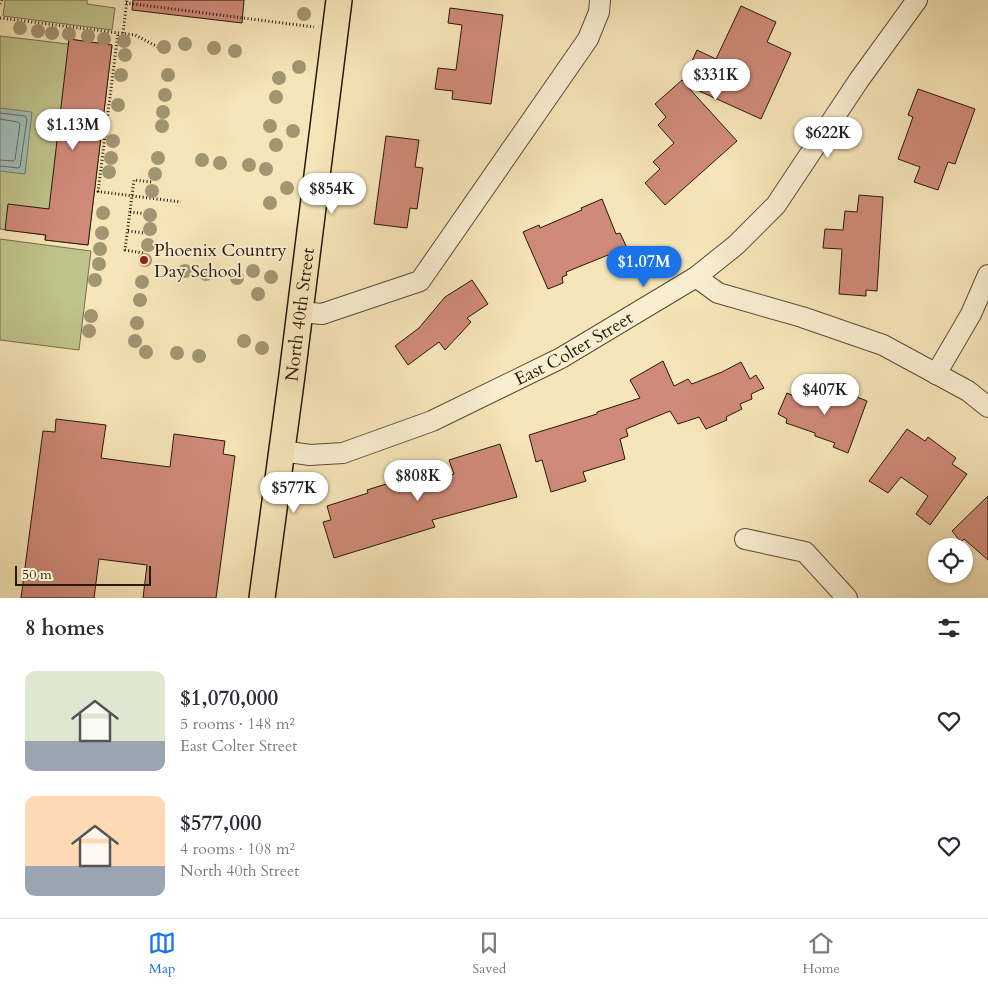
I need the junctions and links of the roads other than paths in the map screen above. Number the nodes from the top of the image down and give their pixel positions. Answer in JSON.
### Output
{"nodes":[{"id":1,"x":339,"y":0,"type":"edge"},
{"id":2,"x":600,"y":0,"type":"edge"},
{"id":3,"x":916,"y":0,"type":"edge"},
{"id":4,"x":988,"y":275,"type":"edge"},
{"id":5,"x":696,"y":277,"type":"junction"},
{"id":6,"x":300,"y":312,"type":"junction"},
{"id":7,"x":936,"y":374,"type":"junction"},
{"id":8,"x":988,"y":407,"type":"edge"},
{"id":9,"x":282,"y":451,"type":"junction"},
{"id":10,"x":745,"y":539,"type":"dead end"},
{"id":11,"x":262,"y":598,"type":"edge"},
{"id":12,"x":847,"y":598,"type":"edge"}],
"edges":[{"from":1,"to":6,"type":"main road","name":"North 40th Street"},
{"from":2,"to":6,"type":"street"},
{"from":3,"to":5,"type":"street","name":"East Colter Street"},
{"from":4,"to":7,"type":"street"},
{"from":5,"to":7,"type":"street"},
{"from":5,"to":9,"type":"street","name":"East Colter Street"},
{"from":6,"to":9,"type":"main road","name":"North 40th Street"},
{"from":7,"to":8,"type":"street"},
{"from":9,"to":11,"type":"main road","name":"North 40th Street"},
{"from":10,"to":12,"type":"street"}]}
